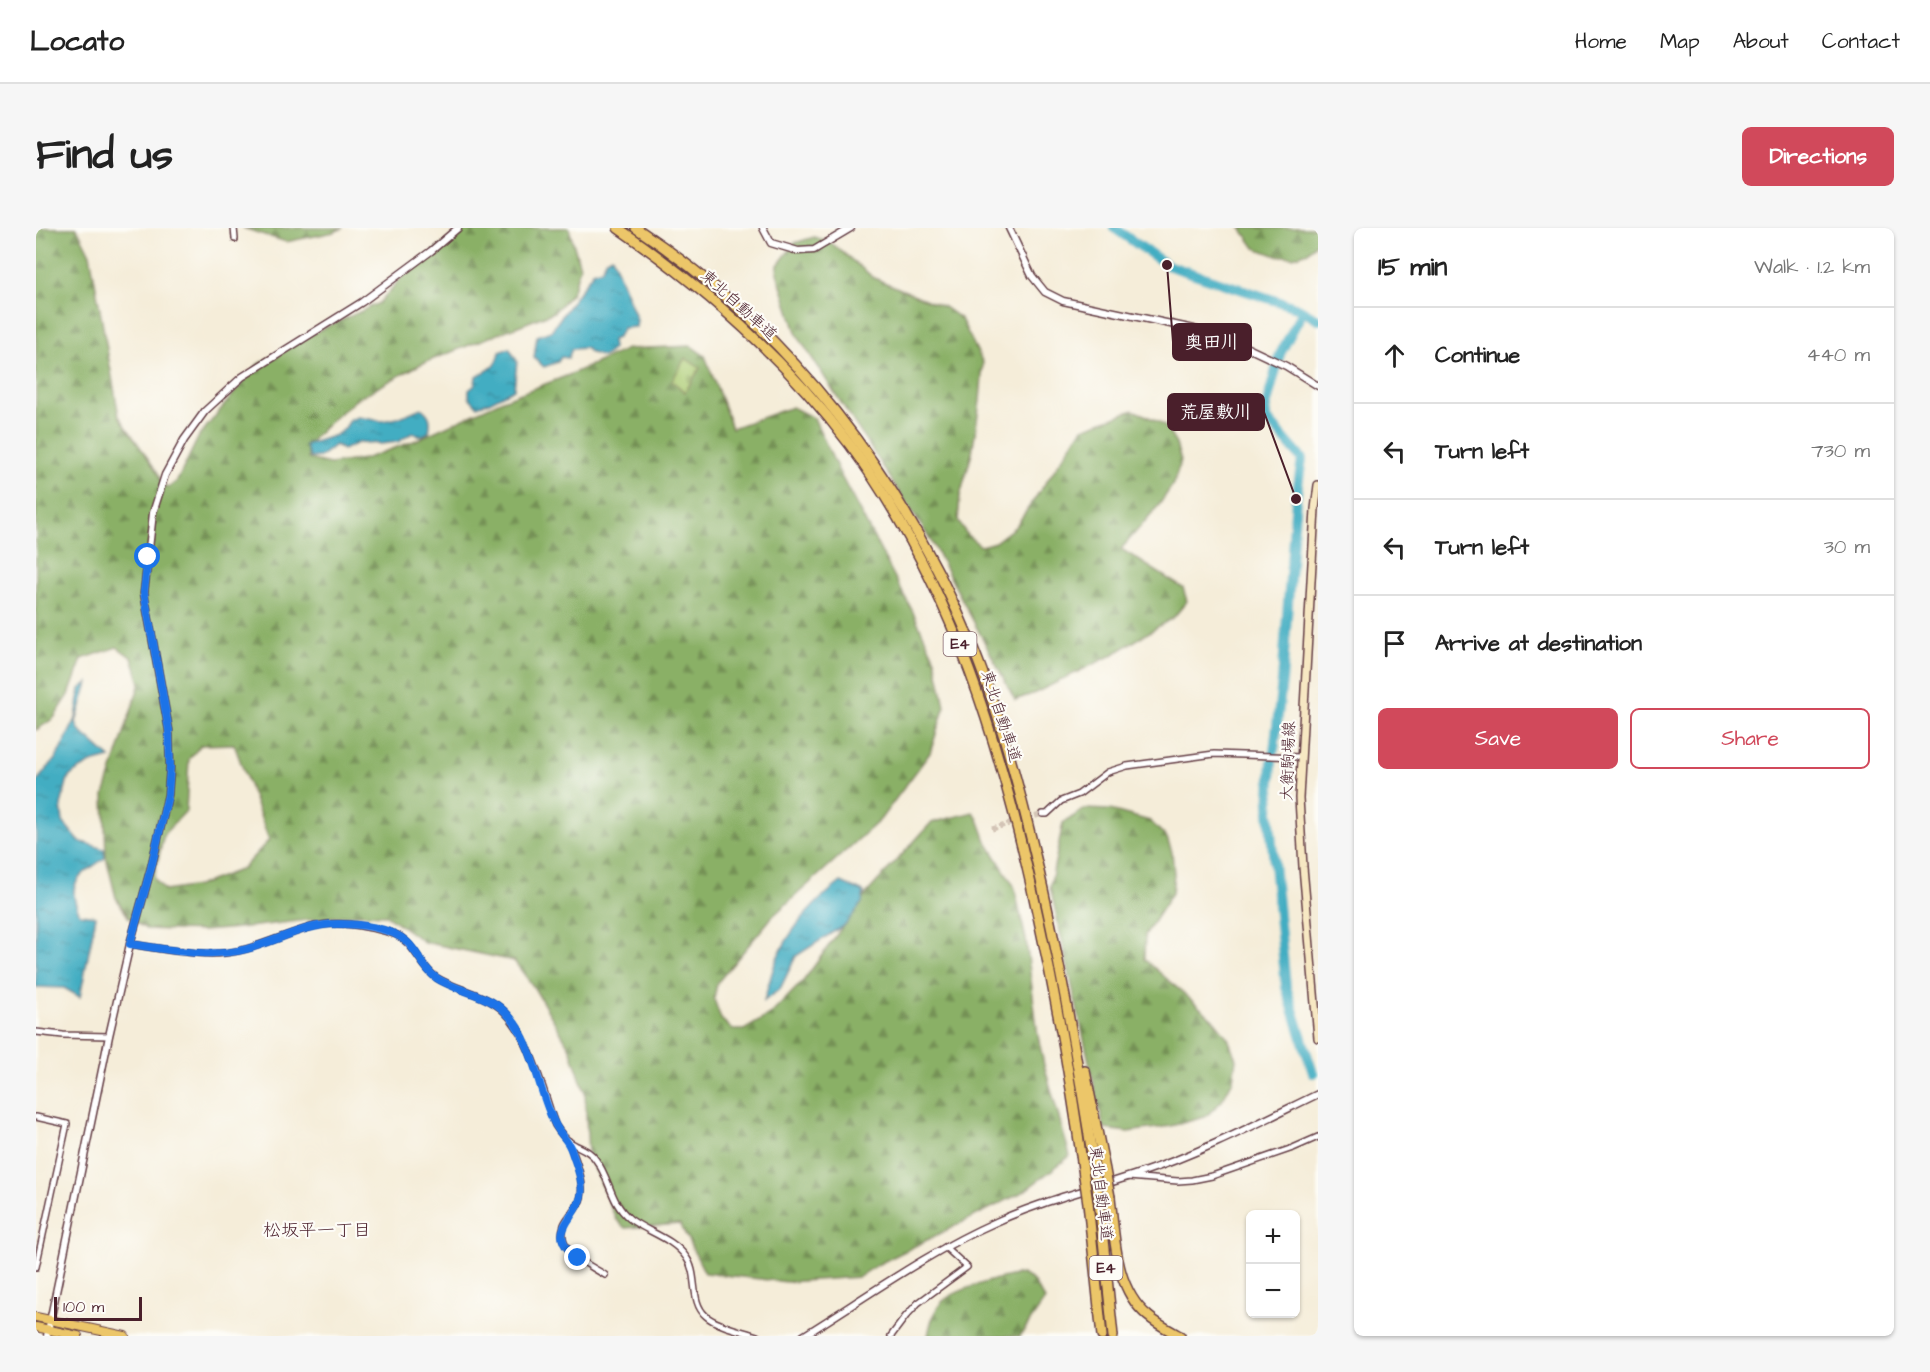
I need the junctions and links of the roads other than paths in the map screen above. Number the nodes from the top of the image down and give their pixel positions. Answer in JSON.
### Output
{"nodes":[{"id":1,"x":234,"y":228,"type":"edge"},
{"id":2,"x":458,"y":228,"type":"edge"},
{"id":3,"x":618,"y":228,"type":"edge"},
{"id":4,"x":636,"y":228,"type":"edge"},
{"id":5,"x":763,"y":228,"type":"edge"},
{"id":6,"x":851,"y":228,"type":"edge"},
{"id":7,"x":1009,"y":228,"type":"edge"},
{"id":8,"x":235,"y":239,"type":"dead end"},
{"id":9,"x":1318,"y":386,"type":"edge"},
{"id":10,"x":1318,"y":485,"type":"edge"},
{"id":11,"x":1300,"y":757,"type":"junction"},
{"id":12,"x":1043,"y":814,"type":"tunnel mouth"},
{"id":13,"x":130,"y":944,"type":"junction"},
{"id":14,"x":1063,"y":984,"type":"junction"},
{"id":15,"x":36,"y":1032,"type":"edge"},
{"id":16,"x":109,"y":1036,"type":"junction"},
{"id":17,"x":1318,"y":1038,"type":"edge"},
{"id":18,"x":1318,"y":1094,"type":"edge"},
{"id":19,"x":36,"y":1117,"type":"edge"},
{"id":20,"x":1318,"y":1137,"type":"edge"},
{"id":21,"x":569,"y":1141,"type":"junction"},
{"id":22,"x":1127,"y":1177,"type":"junction"},
{"id":23,"x":945,"y":1247,"type":"junction"},
{"id":24,"x":1094,"y":1250,"type":"junction"},
{"id":25,"x":36,"y":1267,"type":"edge"},
{"id":26,"x":605,"y":1275,"type":"dead end"},
{"id":27,"x":36,"y":1317,"type":"edge"},
{"id":28,"x":51,"y":1320,"type":"junction"},
{"id":29,"x":36,"y":1327,"type":"edge"},
{"id":30,"x":48,"y":1333,"type":"edge"},
{"id":31,"x":78,"y":1336,"type":"edge"},
{"id":32,"x":125,"y":1336,"type":"edge"},
{"id":33,"x":757,"y":1336,"type":"edge"},
{"id":34,"x":803,"y":1336,"type":"edge"},
{"id":35,"x":891,"y":1336,"type":"edge"},
{"id":36,"x":1097,"y":1336,"type":"edge"},
{"id":37,"x":1102,"y":1336,"type":"edge"},
{"id":38,"x":1113,"y":1336,"type":"edge"},
{"id":39,"x":1180,"y":1336,"type":"edge"}],
"edges":[{"from":1,"to":8,"type":"street"},
{"from":2,"to":13,"type":"street"},
{"from":3,"to":24,"type":"highway","name":"東北自動車道","number":"E4","bridge":true},
{"from":4,"to":14,"type":"highway","name":"東北自動車道","number":"E4"},
{"from":5,"to":6,"type":"street"},
{"from":7,"to":9,"type":"street"},
{"from":10,"to":11,"type":"main road","name":"大衡駒場線"},
{"from":11,"to":12,"type":"street"},
{"from":11,"to":17,"type":"main road","name":"大衡駒場線"},
{"from":13,"to":16,"type":"street"},
{"from":13,"to":21,"type":"street"},
{"from":14,"to":38,"type":"highway","name":"東北自動車道","number":"E4","bridge":true},
{"from":14,"to":39,"type":"highway","bridge":true},
{"from":15,"to":16,"type":"street"},
{"from":16,"to":28,"type":"street"},
{"from":18,"to":22,"type":"street"},
{"from":19,"to":25,"type":"street"},
{"from":20,"to":22,"type":"street"},
{"from":21,"to":26,"type":"street"},
{"from":21,"to":33,"type":"street"},
{"from":22,"to":23,"type":"street"},
{"from":23,"to":34,"type":"street"},
{"from":23,"to":35,"type":"street"},
{"from":24,"to":36,"type":"highway"},
{"from":24,"to":37,"type":"highway","name":"東北自動車道","number":"E4"},
{"from":27,"to":28,"type":"main road"},
{"from":28,"to":30,"type":"street"},
{"from":28,"to":32,"type":"main road"},
{"from":29,"to":30,"type":"main road"},
{"from":30,"to":31,"type":"main road"}]}
